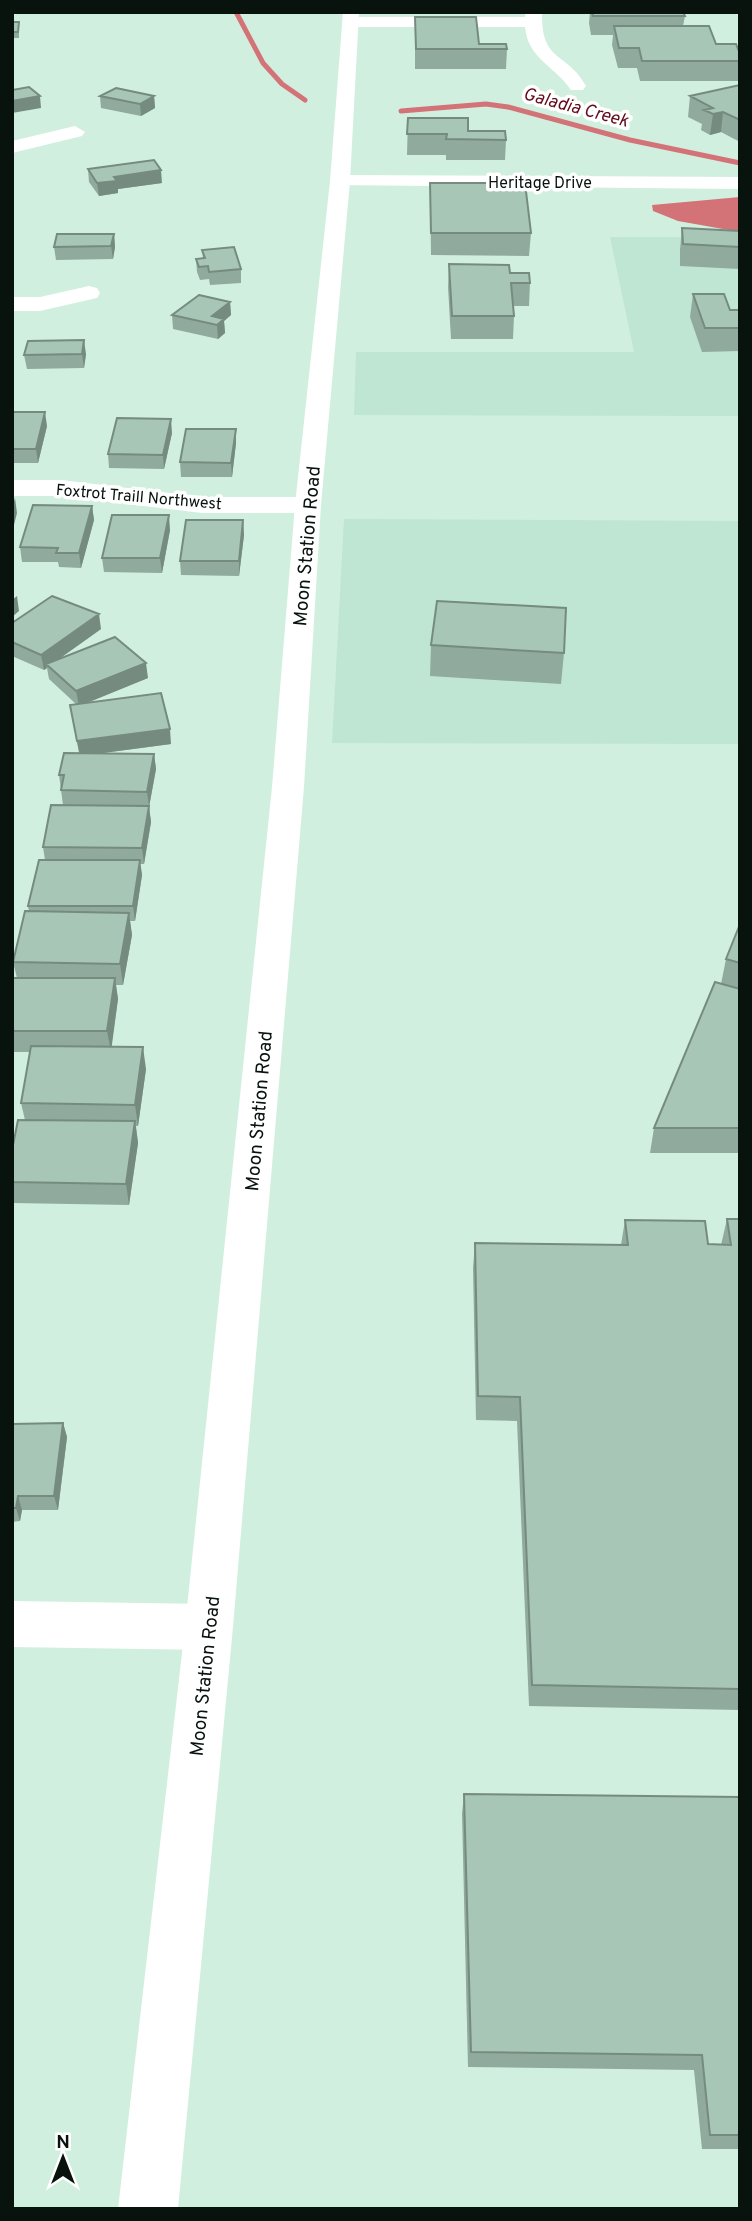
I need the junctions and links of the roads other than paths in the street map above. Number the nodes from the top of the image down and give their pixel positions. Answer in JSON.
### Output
{"nodes":[{"id":1,"x":350,"y":17,"type":"edge"},
{"id":2,"x":534,"y":17,"type":"edge"},
{"id":3,"x":577,"y":86,"type":"dead end"},
{"id":4,"x":75,"y":132,"type":"dead end"},
{"id":5,"x":12,"y":146,"type":"edge"},
{"id":6,"x":340,"y":181,"type":"junction"},
{"id":7,"x":740,"y":183,"type":"edge"},
{"id":8,"x":89,"y":293,"type":"dead end"},
{"id":9,"x":12,"y":304,"type":"edge"},
{"id":10,"x":12,"y":488,"type":"edge"},
{"id":11,"x":308,"y":505,"type":"junction"},
{"id":12,"x":12,"y":1624,"type":"edge"},
{"id":13,"x":209,"y":1626,"type":"junction"},
{"id":14,"x":148,"y":2209,"type":"edge"}],
"edges":[{"from":1,"to":2,"type":"street"},
{"from":1,"to":6,"type":"street","name":"Moon Station Road"},
{"from":2,"to":3,"type":"street"},
{"from":4,"to":5,"type":"street"},
{"from":6,"to":7,"type":"street","name":"Heritage Drive"},
{"from":6,"to":11,"type":"street","name":"Moon Station Road"},
{"from":8,"to":9,"type":"street"},
{"from":10,"to":11,"type":"street","name":"Foxtrot Traill Northwest"},
{"from":11,"to":13,"type":"street","name":"Moon Station Road"},
{"from":12,"to":13,"type":"street"},
{"from":13,"to":14,"type":"street","name":"Moon Station Road"}]}
